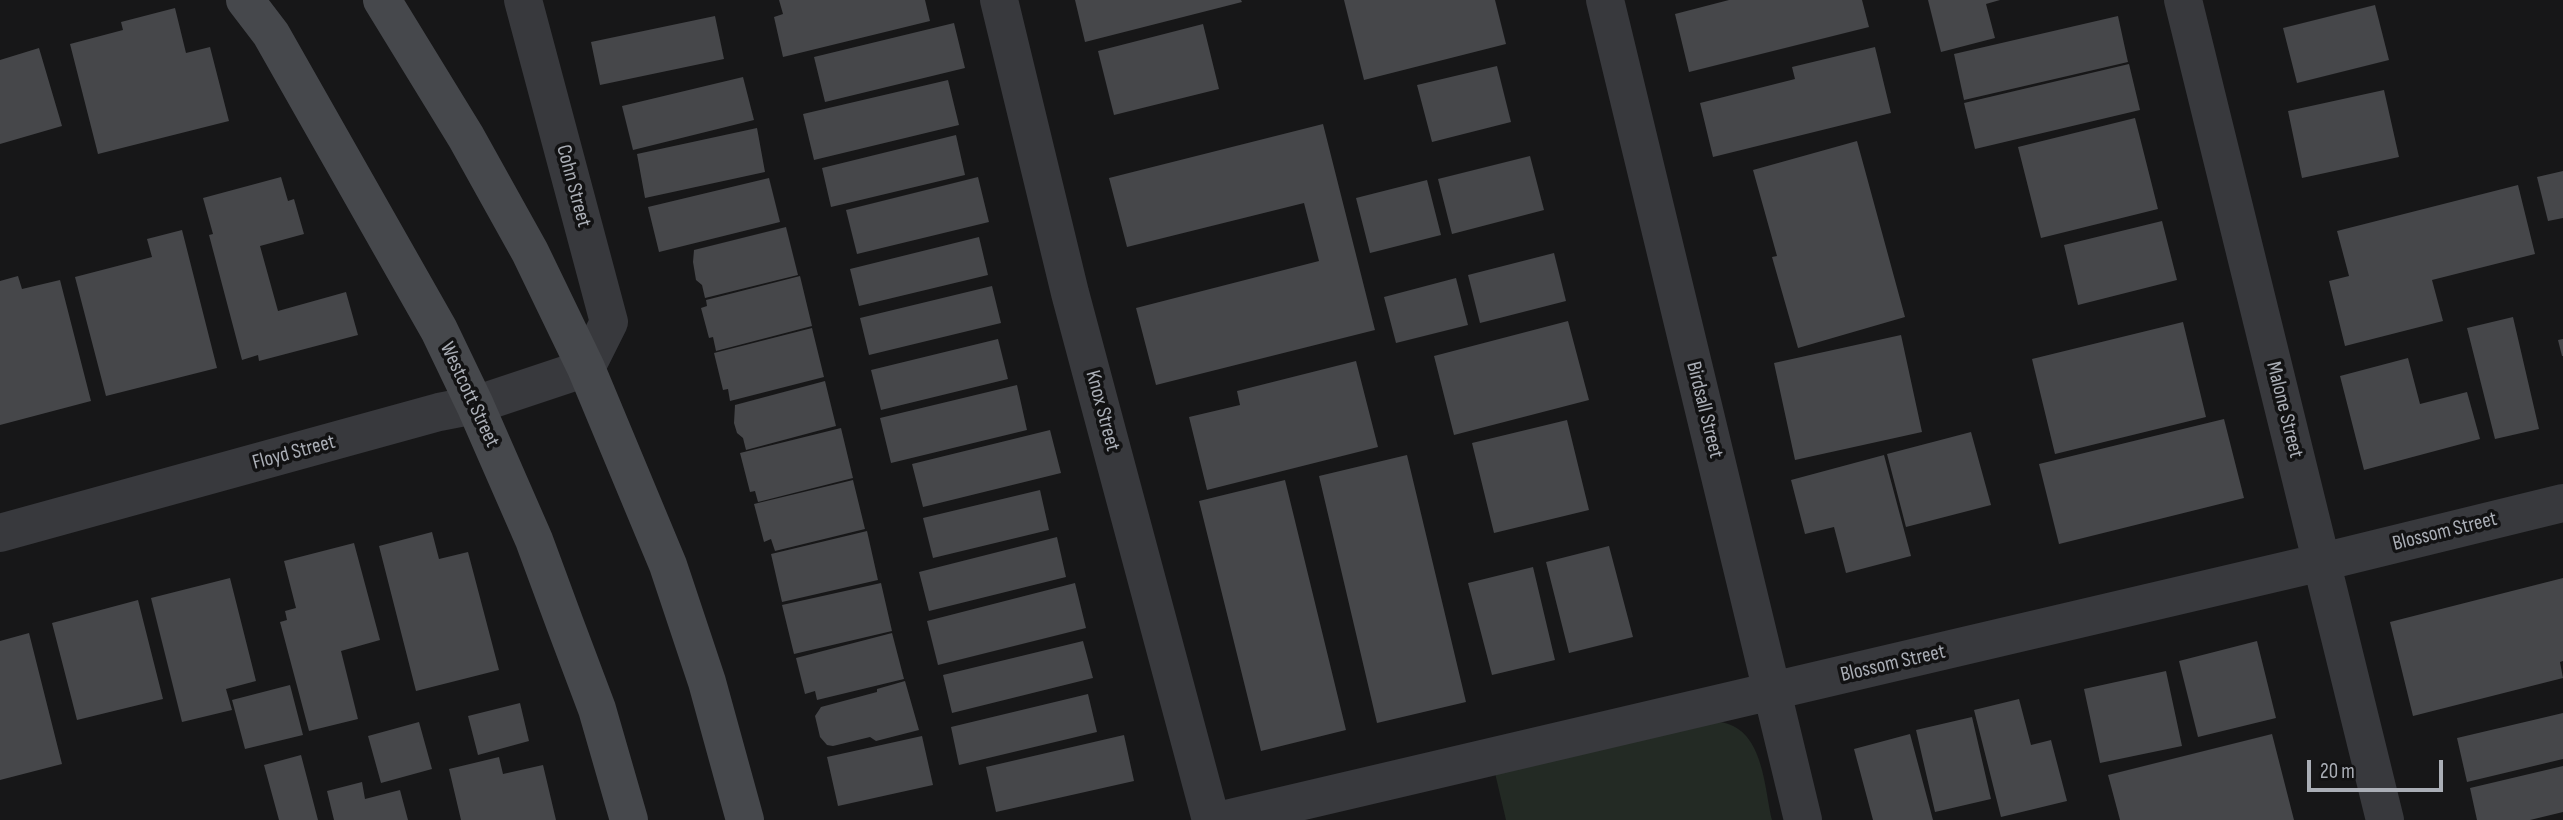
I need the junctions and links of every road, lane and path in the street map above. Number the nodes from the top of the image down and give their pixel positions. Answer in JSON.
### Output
{"nodes":[{"id":1,"x":245,"y":0,"type":"edge"},
{"id":2,"x":382,"y":0,"type":"edge"},
{"id":3,"x":523,"y":0,"type":"edge"},
{"id":4,"x":999,"y":0,"type":"edge"},
{"id":5,"x":1605,"y":0,"type":"edge"},
{"id":6,"x":2183,"y":0,"type":"edge"},
{"id":7,"x":586,"y":368,"type":"junction"},
{"id":8,"x":475,"y":405,"type":"junction"},
{"id":9,"x":2563,"y":503,"type":"edge"},
{"id":10,"x":0,"y":533,"type":"edge"},
{"id":11,"x":2322,"y":562,"type":"junction"},
{"id":12,"x":1772,"y":692,"type":"junction"},
{"id":13,"x":628,"y":820,"type":"edge"},
{"id":14,"x":745,"y":820,"type":"edge"},
{"id":15,"x":1211,"y":820,"type":"edge"},
{"id":16,"x":1222,"y":820,"type":"edge"},
{"id":17,"x":1803,"y":820,"type":"edge"},
{"id":18,"x":2385,"y":820,"type":"edge"}],
"edges":[{"from":1,"to":8,"type":"main road","name":"Westcott Street"},
{"from":2,"to":7,"type":"main road"},
{"from":3,"to":7,"type":"street","name":"Cohn Street"},
{"from":4,"to":15,"type":"street","name":"Knox Street"},
{"from":5,"to":12,"type":"street","name":"Birdsall Street"},
{"from":6,"to":11,"type":"street","name":"Malone Street"},
{"from":7,"to":8,"type":"street","name":"Floyd Street"},
{"from":7,"to":14,"type":"main road"},
{"from":8,"to":10,"type":"street","name":"Floyd Street"},
{"from":8,"to":13,"type":"main road","name":"Westcott Street"},
{"from":9,"to":11,"type":"street","name":"Blossom Street"},
{"from":11,"to":12,"type":"street","name":"Blossom Street"},
{"from":11,"to":18,"type":"street","name":"Malone Street"},
{"from":12,"to":16,"type":"street","name":"Blossom Street"},
{"from":12,"to":17,"type":"street","name":"Birdsall Street"}]}
